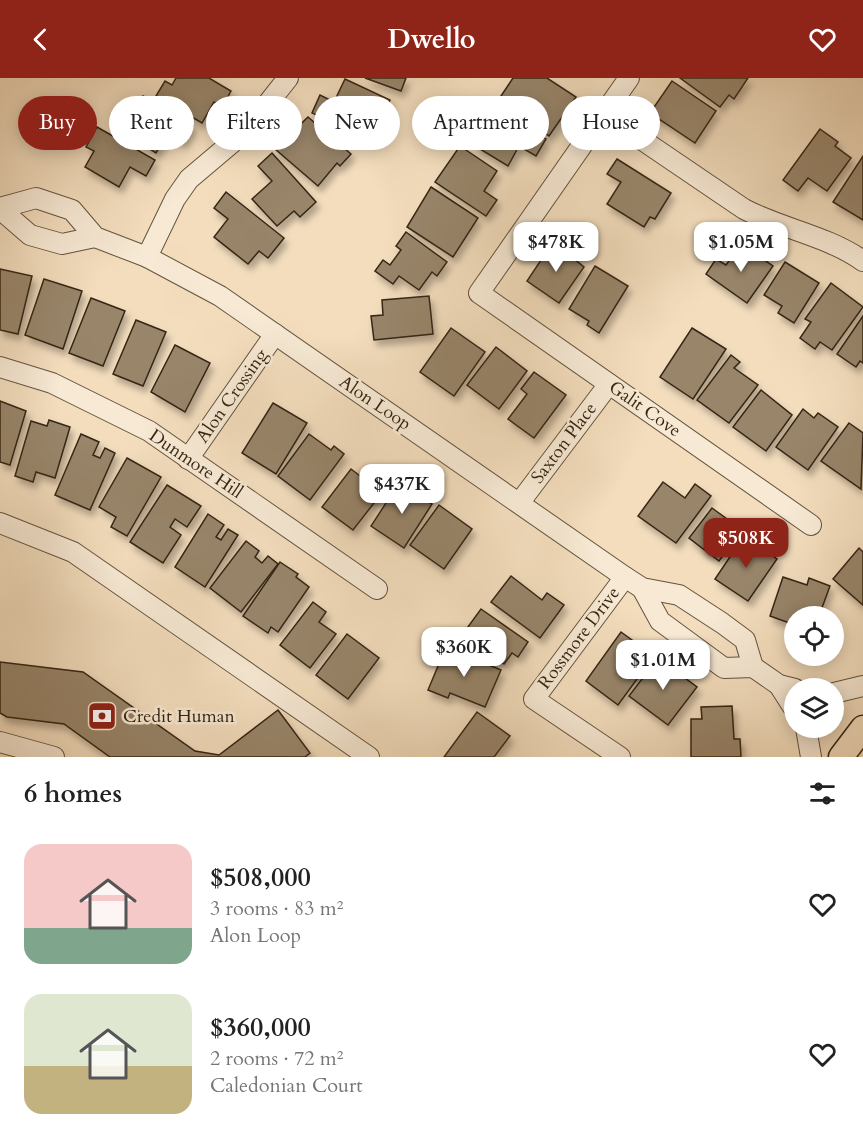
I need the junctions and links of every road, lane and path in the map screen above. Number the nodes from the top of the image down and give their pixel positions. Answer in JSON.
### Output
{"nodes":[{"id":1,"x":288,"y":78,"type":"edge"},
{"id":2,"x":629,"y":78,"type":"edge"},
{"id":3,"x":616,"y":96,"type":"edge"},
{"id":4,"x":579,"y":150,"type":"edge"},
{"id":5,"x":655,"y":150,"type":"edge"},
{"id":6,"x":0,"y":208,"type":"edge"},
{"id":7,"x":95,"y":237,"type":"junction"},
{"id":8,"x":147,"y":257,"type":"junction"},
{"id":9,"x":863,"y":261,"type":"edge"},
{"id":10,"x":274,"y":334,"type":"junction"},
{"id":11,"x":0,"y":367,"type":"edge"},
{"id":12,"x":609,"y":384,"type":"junction"},
{"id":13,"x":188,"y":459,"type":"junction"},
{"id":14,"x":520,"y":502,"type":"junction"},
{"id":15,"x":0,"y":524,"type":"edge"},
{"id":16,"x":810,"y":525,"type":"dead end"},
{"id":17,"x":624,"y":577,"type":"junction"},
{"id":18,"x":377,"y":588,"type":"dead end"},
{"id":19,"x":642,"y":588,"type":"junction"},
{"id":20,"x":711,"y":617,"type":"junction"},
{"id":21,"x":692,"y":645,"type":"junction"},
{"id":22,"x":753,"y":668,"type":"junction"},
{"id":23,"x":784,"y":685,"type":"edge"},
{"id":24,"x":863,"y":686,"type":"edge"},
{"id":25,"x":844,"y":691,"type":"edge"},
{"id":26,"x":863,"y":728,"type":"edge"},
{"id":27,"x":808,"y":738,"type":"edge"},
{"id":28,"x":0,"y":742,"type":"edge"},
{"id":29,"x":54,"y":757,"type":"edge"},
{"id":30,"x":369,"y":757,"type":"edge"},
{"id":31,"x":620,"y":757,"type":"edge"},
{"id":32,"x":811,"y":757,"type":"edge"},
{"id":33,"x":841,"y":757,"type":"edge"}],
"edges":[{"from":1,"to":8,"type":"street"},
{"from":2,"to":3,"type":"street"},
{"from":4,"to":12,"type":"street","name":"Galit Cove"},
{"from":5,"to":9,"type":"street"},
{"from":6,"to":7,"type":"street","name":"Alon Loop"},
{"from":6,"to":7,"type":"street","name":"Alon Loop"},
{"from":7,"to":8,"type":"street","name":"Alon Loop"},
{"from":8,"to":10,"type":"street","name":"Alon Loop"},
{"from":10,"to":13,"type":"street","name":"Alon Crossing"},
{"from":10,"to":14,"type":"street","name":"Alon Loop"},
{"from":11,"to":13,"type":"street","name":"Dunmore Hill"},
{"from":12,"to":14,"type":"street","name":"Saxton Place"},
{"from":12,"to":16,"type":"street","name":"Galit Cove"},
{"from":13,"to":18,"type":"street","name":"Dunmore Hill"},
{"from":14,"to":17,"type":"street","name":"Alon Loop"},
{"from":15,"to":30,"type":"street"},
{"from":17,"to":19,"type":"street","name":"Alon Loop"},
{"from":17,"to":31,"type":"street","name":"Rossmore Drive"},
{"from":19,"to":20,"type":"street","name":"Alon Loop"},
{"from":19,"to":21,"type":"street","name":"Alon Loop"},
{"from":20,"to":21,"type":"street"},
{"from":20,"to":22,"type":"street","name":"Alon Loop"},
{"from":21,"to":22,"type":"street","name":"Alon Loop"},
{"from":22,"to":23,"type":"street"},
{"from":24,"to":25,"type":"street"},
{"from":26,"to":33,"type":"main road"},
{"from":27,"to":32,"type":"street"},
{"from":28,"to":29,"type":"street"}]}
